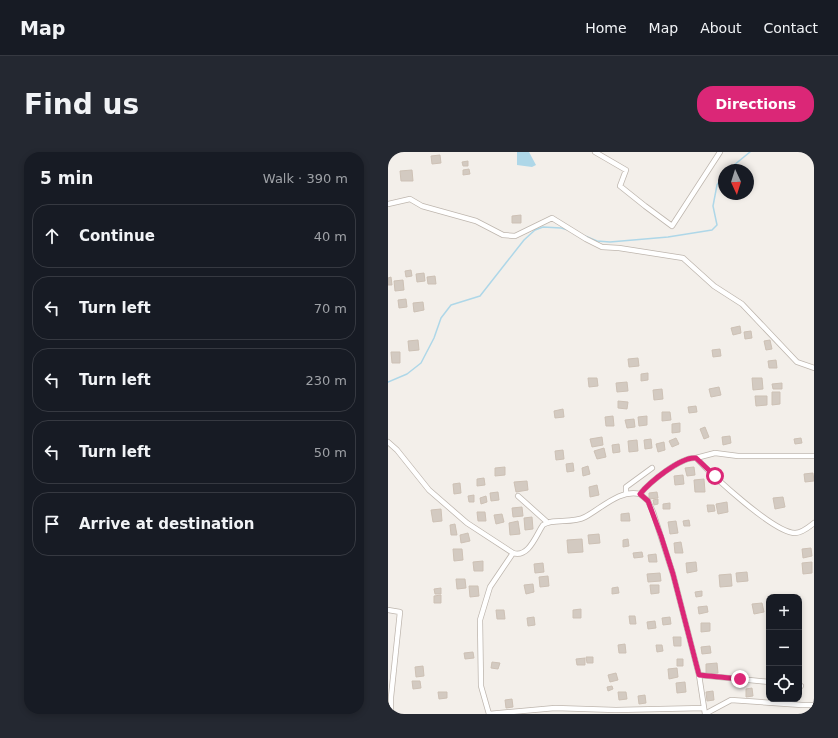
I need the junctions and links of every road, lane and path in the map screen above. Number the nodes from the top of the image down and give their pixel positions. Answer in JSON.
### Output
{"nodes":[{"id":1,"x":595,"y":152,"type":"edge"},
{"id":2,"x":720,"y":152,"type":"edge"},
{"id":3,"x":388,"y":204,"type":"edge"},
{"id":4,"x":814,"y":368,"type":"edge"},
{"id":5,"x":388,"y":442,"type":"edge"},
{"id":6,"x":814,"y":456,"type":"edge"},
{"id":7,"x":696,"y":458,"type":"junction"},
{"id":8,"x":652,"y":468,"type":"dead end"},
{"id":9,"x":626,"y":494,"type":"junction"},
{"id":10,"x":640,"y":494,"type":"junction"},
{"id":11,"x":518,"y":496,"type":"dead end"},
{"id":12,"x":547,"y":522,"type":"junction"},
{"id":13,"x":814,"y":523,"type":"edge"},
{"id":14,"x":513,"y":553,"type":"junction"},
{"id":15,"x":388,"y":610,"type":"edge"},
{"id":16,"x":699,"y":675,"type":"junction"},
{"id":17,"x":766,"y":682,"type":"edge"},
{"id":18,"x":814,"y":705,"type":"edge"},
{"id":19,"x":704,"y":708,"type":"junction"},
{"id":20,"x":391,"y":714,"type":"edge"},
{"id":21,"x":489,"y":714,"type":"edge"},
{"id":22,"x":705,"y":714,"type":"edge"}],
"edges":[{"from":1,"to":2,"type":"street"},
{"from":3,"to":4,"type":"street"},
{"from":5,"to":14,"type":"street"},
{"from":6,"to":7,"type":"street"},
{"from":7,"to":10,"type":"street"},
{"from":7,"to":13,"type":"street"},
{"from":8,"to":9,"type":"street"},
{"from":9,"to":10,"type":"street"},
{"from":9,"to":12,"type":"street"},
{"from":10,"to":16,"type":"street"},
{"from":11,"to":12,"type":"street"},
{"from":12,"to":14,"type":"street"},
{"from":14,"to":21,"type":"street"},
{"from":15,"to":20,"type":"street"},
{"from":16,"to":17,"type":"street"},
{"from":16,"to":19,"type":"street"},
{"from":18,"to":22,"type":"street"},
{"from":19,"to":21,"type":"street"},
{"from":19,"to":22,"type":"street"}]}
